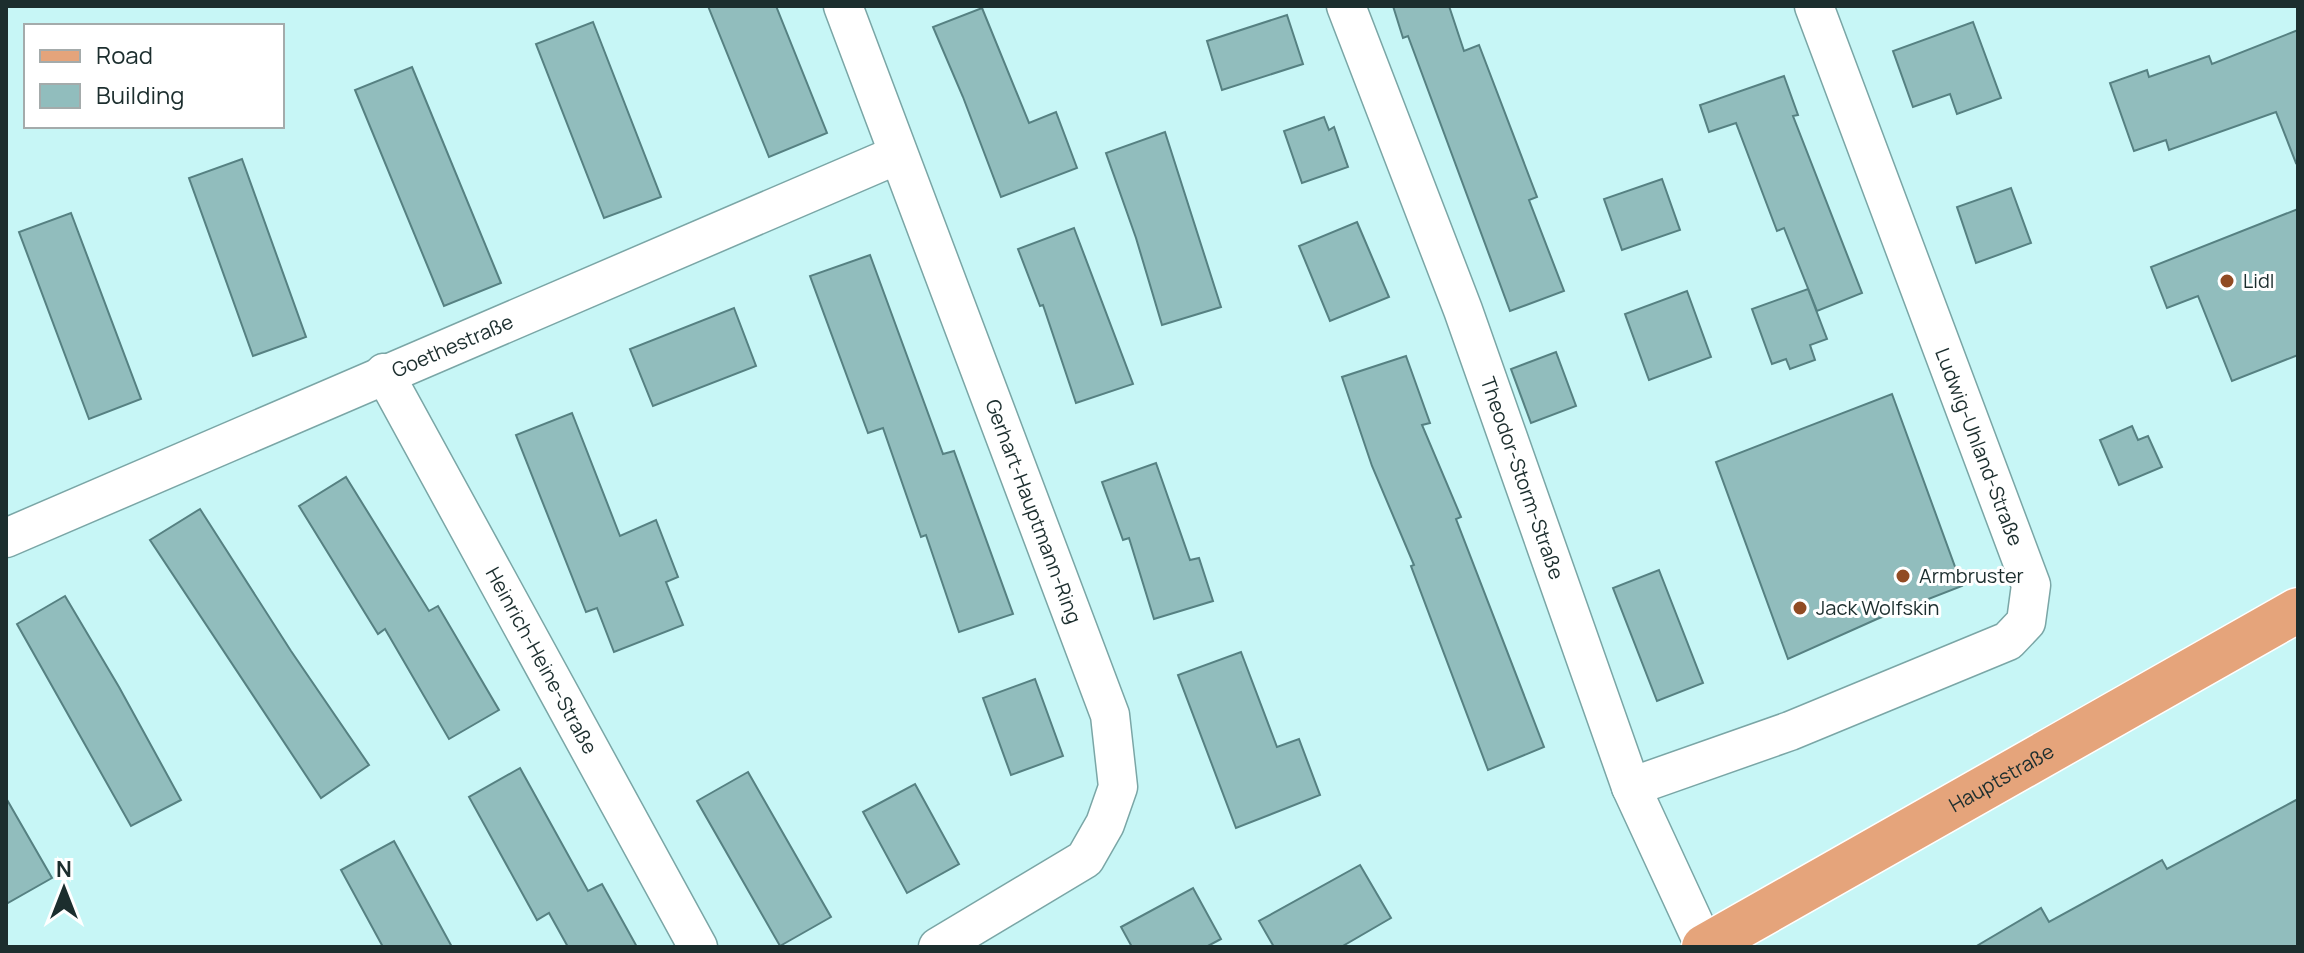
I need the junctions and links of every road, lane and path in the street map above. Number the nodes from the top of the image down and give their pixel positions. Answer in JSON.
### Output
{"nodes":[{"id":1,"x":843,"y":6,"type":"edge"},
{"id":2,"x":1346,"y":6,"type":"edge"},
{"id":3,"x":1814,"y":6,"type":"edge"},
{"id":4,"x":897,"y":155,"type":"junction"},
{"id":5,"x":384,"y":373,"type":"junction"},
{"id":6,"x":6,"y":538,"type":"edge"},
{"id":7,"x":2298,"y":610,"type":"edge"},
{"id":8,"x":1631,"y":787,"type":"junction"},
{"id":9,"x":698,"y":947,"type":"edge"},
{"id":10,"x":938,"y":947,"type":"edge"},
{"id":11,"x":1705,"y":947,"type":"edge"}],
"edges":[{"from":1,"to":4,"type":"street","name":"Gerhart-Hauptmann-Ring"},
{"from":2,"to":8,"type":"street","name":"Theodor-Storm-Straße"},
{"from":3,"to":8,"type":"street","name":"Ludwig-Uhland-Straße"},
{"from":4,"to":5,"type":"street","name":"Goethestraße"},
{"from":4,"to":10,"type":"street","name":"Gerhart-Hauptmann-Ring"},
{"from":5,"to":6,"type":"street","name":"Goethestraße"},
{"from":5,"to":9,"type":"street","name":"Heinrich-Heine-Straße"},
{"from":7,"to":11,"type":"main road","name":"Hauptstraße"},
{"from":8,"to":11,"type":"street","name":"Theodor-Storm-Straße"}]}
